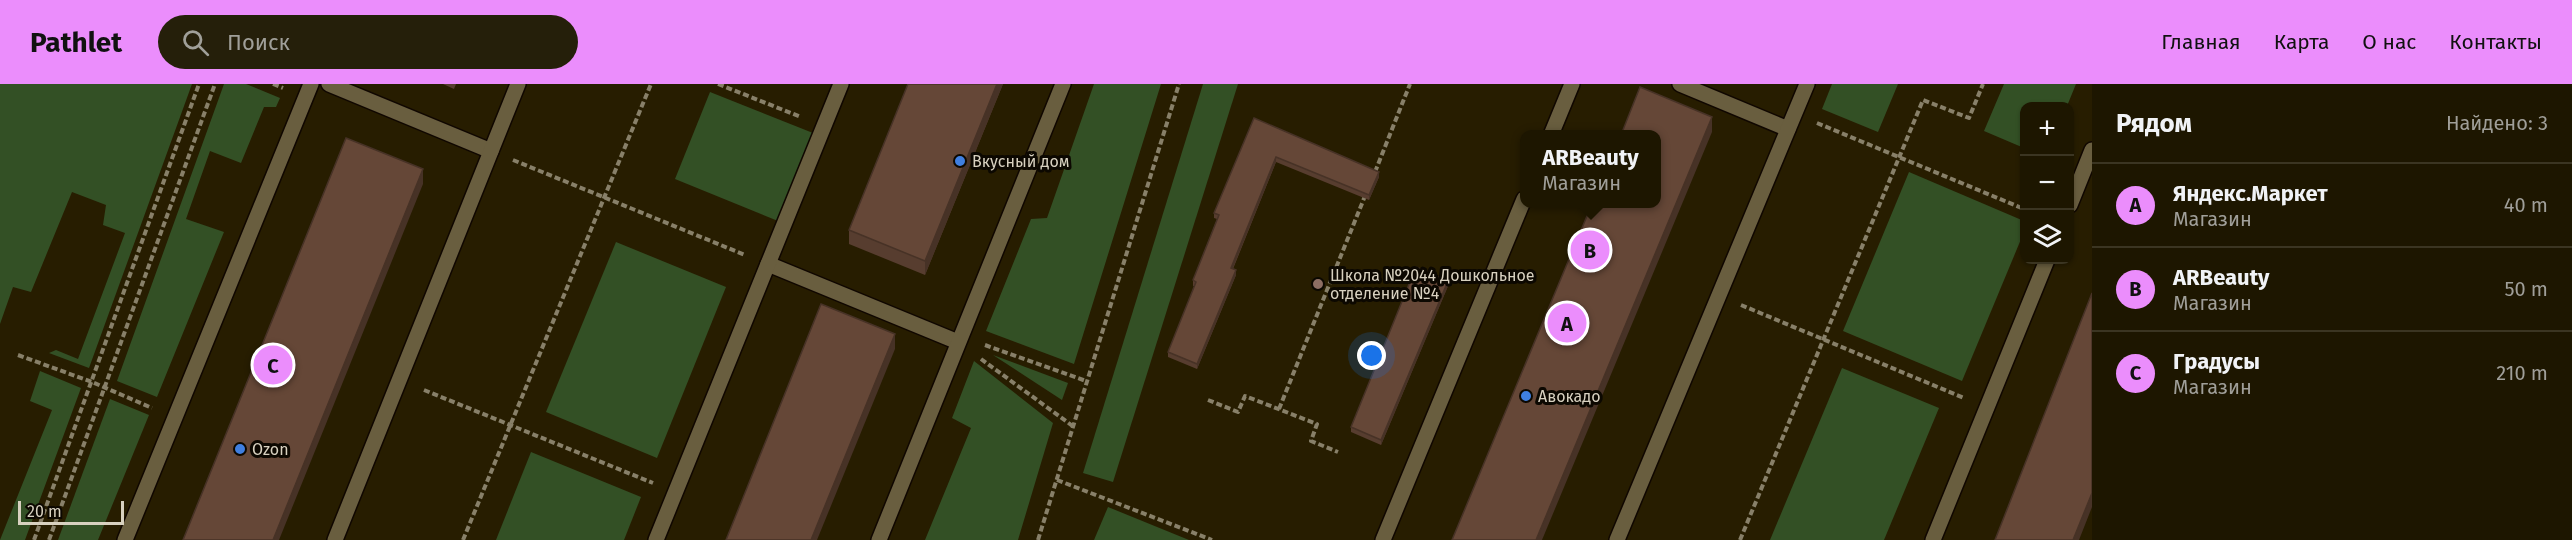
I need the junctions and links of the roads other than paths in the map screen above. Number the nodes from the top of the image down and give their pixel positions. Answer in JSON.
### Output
{"nodes":[{"id":1,"x":311,"y":84,"type":"edge"},
{"id":2,"x":329,"y":84,"type":"edge"},
{"id":3,"x":518,"y":84,"type":"edge"},
{"id":4,"x":841,"y":84,"type":"edge"},
{"id":5,"x":1063,"y":84,"type":"edge"},
{"id":6,"x":1572,"y":84,"type":"edge"},
{"id":7,"x":1680,"y":84,"type":"edge"},
{"id":8,"x":1807,"y":84,"type":"edge"},
{"id":9,"x":1788,"y":129,"type":"junction"},
{"id":10,"x":1553,"y":130,"type":"edge"},
{"id":11,"x":2092,"y":150,"type":"edge"},
{"id":12,"x":491,"y":151,"type":"junction"},
{"id":13,"x":2074,"y":195,"type":"edge"},
{"id":14,"x":1520,"y":208,"type":"edge"},
{"id":15,"x":768,"y":264,"type":"junction"},
{"id":16,"x":2045,"y":264,"type":"edge"},
{"id":17,"x":958,"y":342,"type":"junction"},
{"id":18,"x":125,"y":540,"type":"edge"},
{"id":19,"x":335,"y":540,"type":"edge"},
{"id":20,"x":657,"y":540,"type":"edge"},
{"id":21,"x":879,"y":540,"type":"edge"},
{"id":22,"x":1383,"y":540,"type":"edge"},
{"id":23,"x":1617,"y":540,"type":"edge"},
{"id":24,"x":1933,"y":540,"type":"edge"}],
"edges":[{"from":1,"to":18,"type":"lane"},
{"from":2,"to":12,"type":"lane"},
{"from":3,"to":12,"type":"lane"},
{"from":4,"to":15,"type":"lane"},
{"from":5,"to":17,"type":"lane"},
{"from":6,"to":10,"type":"lane"},
{"from":7,"to":9,"type":"lane"},
{"from":8,"to":9,"type":"lane"},
{"from":9,"to":23,"type":"lane"},
{"from":11,"to":13,"type":"lane"},
{"from":12,"to":19,"type":"lane"},
{"from":14,"to":22,"type":"lane"},
{"from":15,"to":17,"type":"lane"},
{"from":15,"to":20,"type":"lane"},
{"from":16,"to":24,"type":"lane"},
{"from":17,"to":21,"type":"lane"}]}
